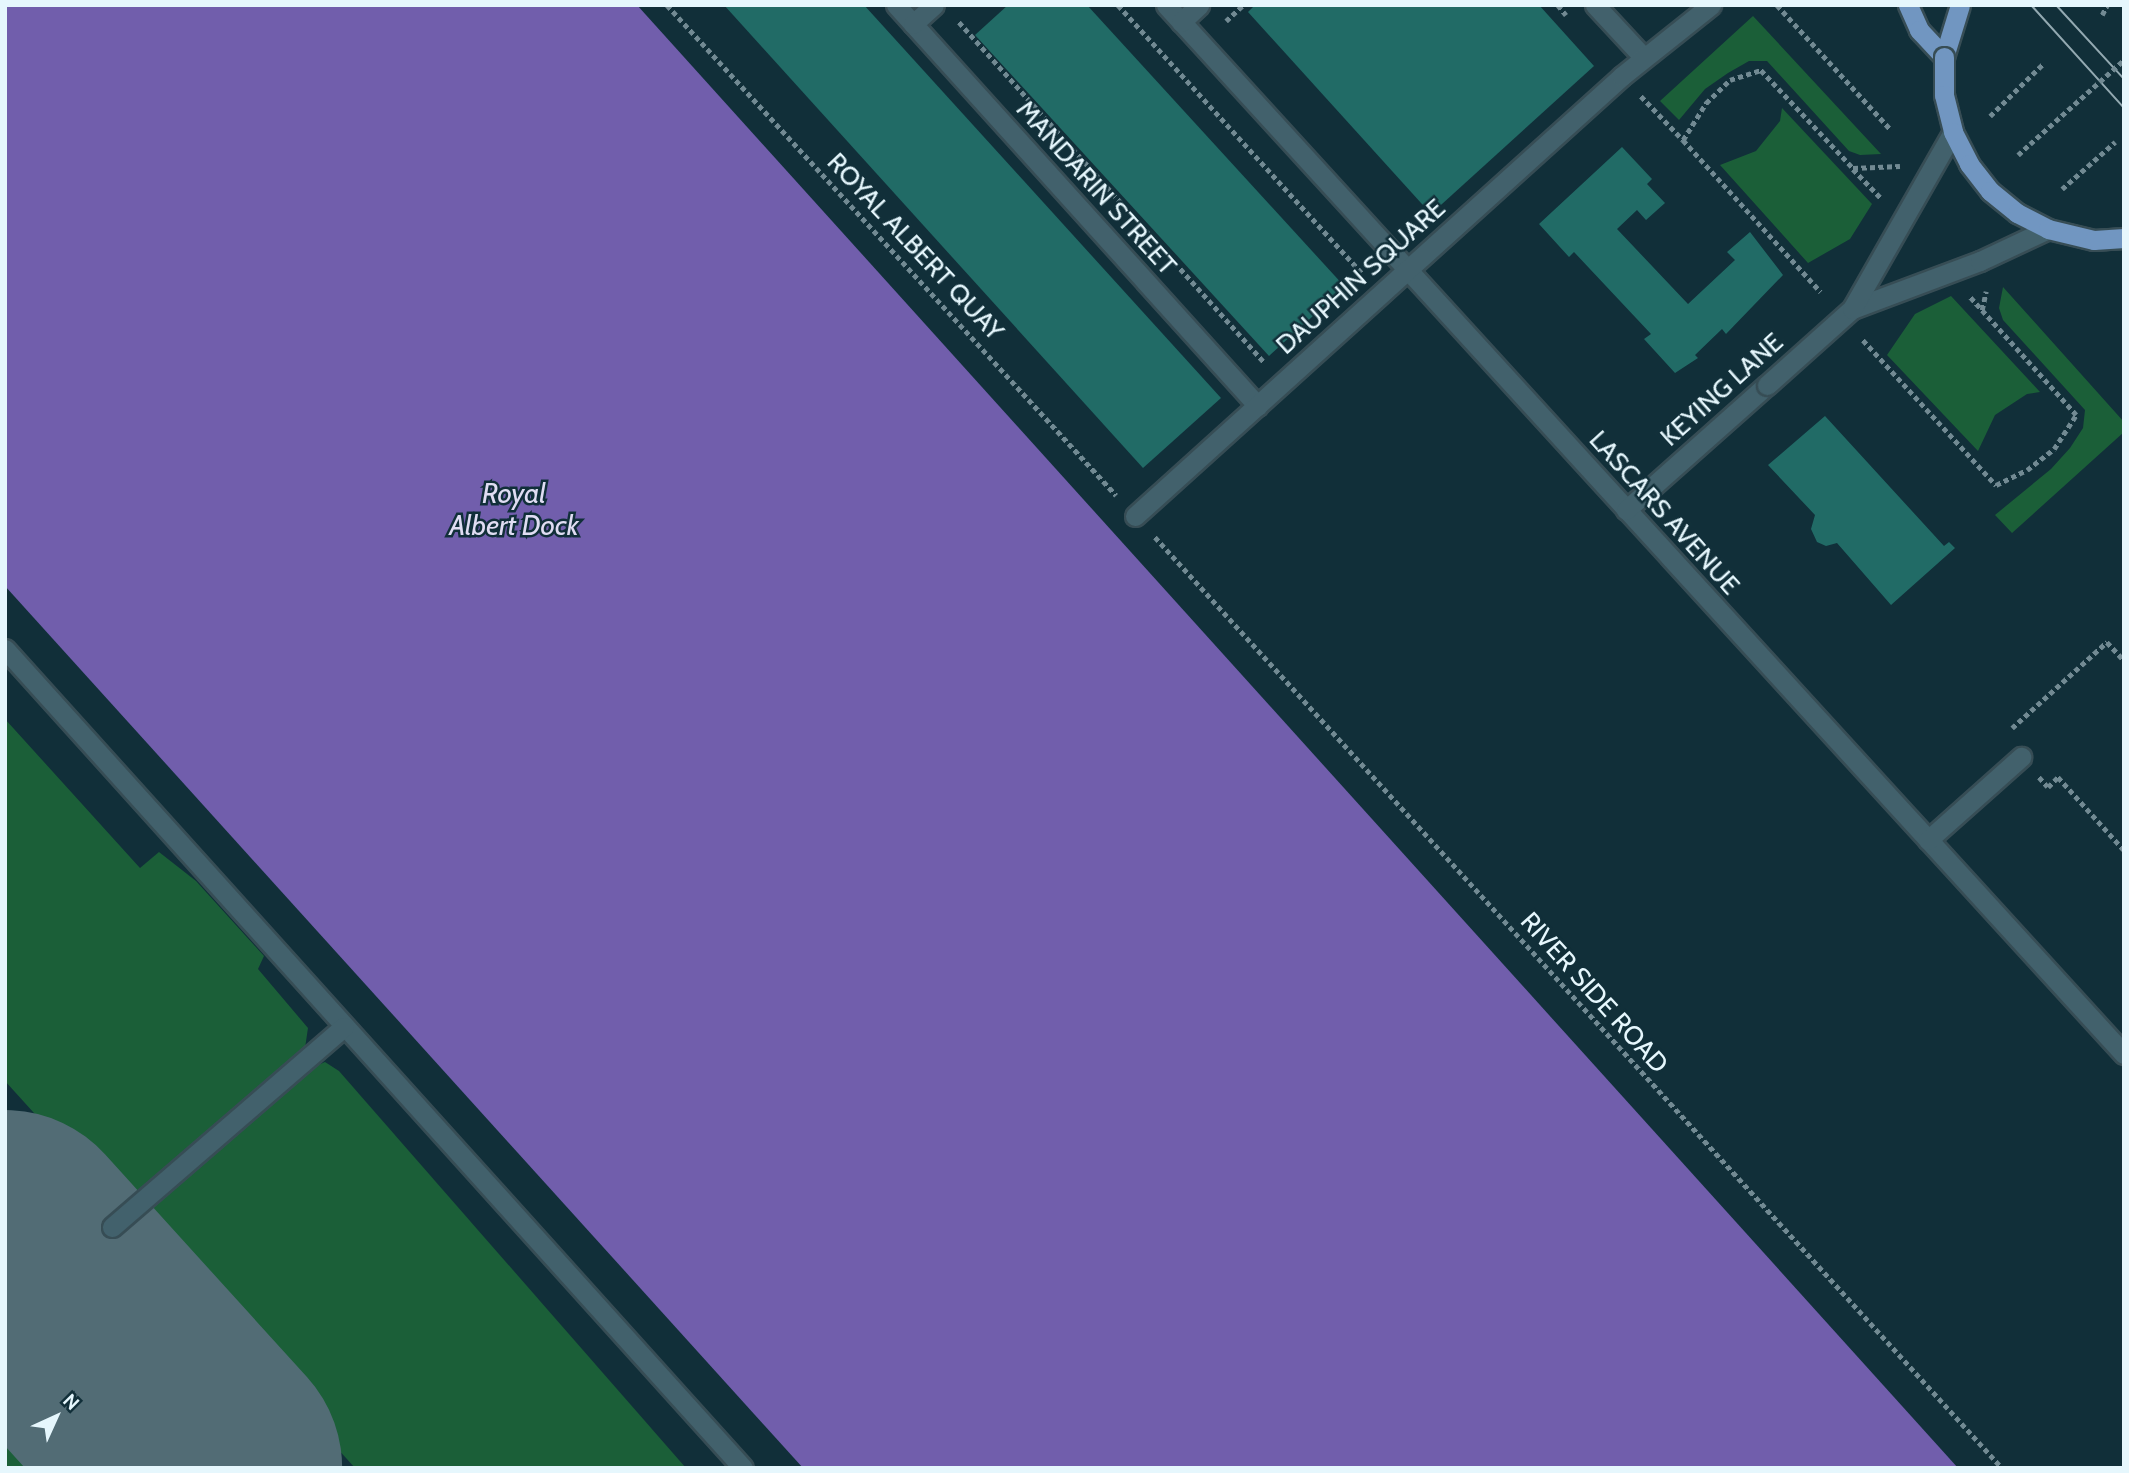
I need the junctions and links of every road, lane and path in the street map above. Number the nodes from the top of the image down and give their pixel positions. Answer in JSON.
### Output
{"nodes":[{"id":1,"x":667,"y":5,"type":"edge"},
{"id":2,"x":895,"y":5,"type":"edge"},
{"id":3,"x":934,"y":5,"type":"edge"},
{"id":4,"x":1118,"y":5,"type":"edge"},
{"id":5,"x":1166,"y":5,"type":"edge"},
{"id":6,"x":1199,"y":5,"type":"edge"},
{"id":7,"x":1595,"y":5,"type":"edge"},
{"id":8,"x":1711,"y":5,"type":"edge"},
{"id":9,"x":1777,"y":5,"type":"edge"},
{"id":10,"x":1908,"y":5,"type":"edge"},
{"id":11,"x":1961,"y":5,"type":"edge"},
{"id":12,"x":2107,"y":5,"type":"edge"},
{"id":13,"x":954,"y":15,"type":"dead end"},
{"id":14,"x":2102,"y":15,"type":"dead end"},
{"id":15,"x":1181,"y":22,"type":"junction"},
{"id":16,"x":912,"y":24,"type":"junction"},
{"id":17,"x":1944,"y":57,"type":"junction"},
{"id":18,"x":1644,"y":58,"type":"junction"},
{"id":19,"x":2124,"y":60,"type":"edge"},
{"id":20,"x":2044,"y":63,"type":"dead end"},
{"id":21,"x":1657,"y":112,"type":"dead end"},
{"id":22,"x":1990,"y":116,"type":"dead end"},
{"id":23,"x":1891,"y":130,"type":"dead end"},
{"id":24,"x":1953,"y":132,"type":"junction"},
{"id":25,"x":1683,"y":140,"type":"junction"},
{"id":26,"x":2115,"y":142,"type":"dead end"},
{"id":27,"x":2018,"y":156,"type":"dead end"},
{"id":28,"x":1894,"y":166,"type":"dead end"},
{"id":29,"x":1853,"y":168,"type":"junction"},
{"id":30,"x":2062,"y":189,"type":"dead end"},
{"id":31,"x":1884,"y":202,"type":"dead end"},
{"id":32,"x":2048,"y":229,"type":"junction"},
{"id":33,"x":2124,"y":238,"type":"edge"},
{"id":34,"x":1407,"y":271,"type":"junction"},
{"id":35,"x":1988,"y":281,"type":"dead end"},
{"id":36,"x":1961,"y":287,"type":"dead end"},
{"id":37,"x":1821,"y":292,"type":"dead end"},
{"id":38,"x":1381,"y":295,"type":"junction"},
{"id":39,"x":1852,"y":309,"type":"junction"},
{"id":40,"x":1982,"y":311,"type":"junction"},
{"id":41,"x":1863,"y":340,"type":"dead end"},
{"id":42,"x":1283,"y":383,"type":"junction"},
{"id":43,"x":1258,"y":406,"type":"junction"},
{"id":44,"x":1626,"y":510,"type":"junction"},
{"id":45,"x":1135,"y":516,"type":"joint"},
{"id":46,"x":1159,"y":541,"type":"dead end"},
{"id":47,"x":5,"y":649,"type":"edge"},
{"id":48,"x":2124,"y":660,"type":"edge"},
{"id":49,"x":2021,"y":757,"type":"junction"},
{"id":50,"x":1928,"y":840,"type":"junction"},
{"id":51,"x":2124,"y":850,"type":"edge"},
{"id":52,"x":344,"y":1027,"type":"junction"},
{"id":53,"x":2124,"y":1054,"type":"edge"},
{"id":54,"x":112,"y":1227,"type":"dead end"},
{"id":55,"x":743,"y":1468,"type":"edge"},
{"id":56,"x":2002,"y":1468,"type":"edge"}],
"edges":[{"from":1,"to":45,"type":"path","name":"ROYAL ALBERT QUAY"},
{"from":2,"to":16,"type":"street","name":"MANDARIN STREET"},
{"from":3,"to":16,"type":"street"},
{"from":4,"to":38,"type":"path"},
{"from":5,"to":15,"type":"street","name":"LASCARS AVENUE"},
{"from":6,"to":15,"type":"street"},
{"from":7,"to":18,"type":"street"},
{"from":8,"to":18,"type":"street","name":"DAUPHIN SQUARE"},
{"from":9,"to":23,"type":"path"},
{"from":10,"to":17,"type":"main road"},
{"from":11,"to":17,"type":"main road"},
{"from":12,"to":14,"type":"path"},
{"from":13,"to":42,"type":"path"},
{"from":15,"to":34,"type":"street","name":"LASCARS AVENUE"},
{"from":16,"to":43,"type":"street","name":"MANDARIN STREET"},
{"from":17,"to":24,"type":"main road","bridge":true},
{"from":18,"to":34,"type":"street","name":"DAUPHIN SQUARE"},
{"from":19,"to":27,"type":"path","bridge":true},
{"from":20,"to":22,"type":"path"},
{"from":21,"to":25,"type":"path"},
{"from":24,"to":32,"type":"main road","bridge":true},
{"from":24,"to":39,"type":"street","name":"KEYING LANE","bridge":true},
{"from":25,"to":29,"type":"path"},
{"from":25,"to":37,"type":"path"},
{"from":26,"to":30,"type":"path"},
{"from":28,"to":29,"type":"path"},
{"from":29,"to":31,"type":"path"},
{"from":32,"to":33,"type":"main road","bridge":true},
{"from":32,"to":39,"type":"street","name":"KEYING LANE","bridge":true},
{"from":34,"to":38,"type":"street","name":"DAUPHIN SQUARE"},
{"from":34,"to":44,"type":"street","name":"LASCARS AVENUE"},
{"from":35,"to":40,"type":"path"},
{"from":36,"to":40,"type":"path"},
{"from":38,"to":42,"type":"street","name":"DAUPHIN SQUARE"},
{"from":39,"to":44,"type":"street","name":"KEYING LANE","bridge":true},
{"from":40,"to":41,"type":"path"},
{"from":42,"to":43,"type":"street","name":"DAUPHIN SQUARE"},
{"from":43,"to":45,"type":"street","name":"DAUPHIN SQUARE"},
{"from":44,"to":50,"type":"street","name":"LASCARS AVENUE"},
{"from":46,"to":56,"type":"path","name":"RIVER SIDE ROAD"},
{"from":47,"to":52,"type":"street"},
{"from":48,"to":49,"type":"path"},
{"from":49,"to":50,"type":"street"},
{"from":49,"to":51,"type":"path"},
{"from":50,"to":53,"type":"street","name":"LASCARS AVENUE"},
{"from":52,"to":54,"type":"street"},
{"from":52,"to":55,"type":"street"}]}
